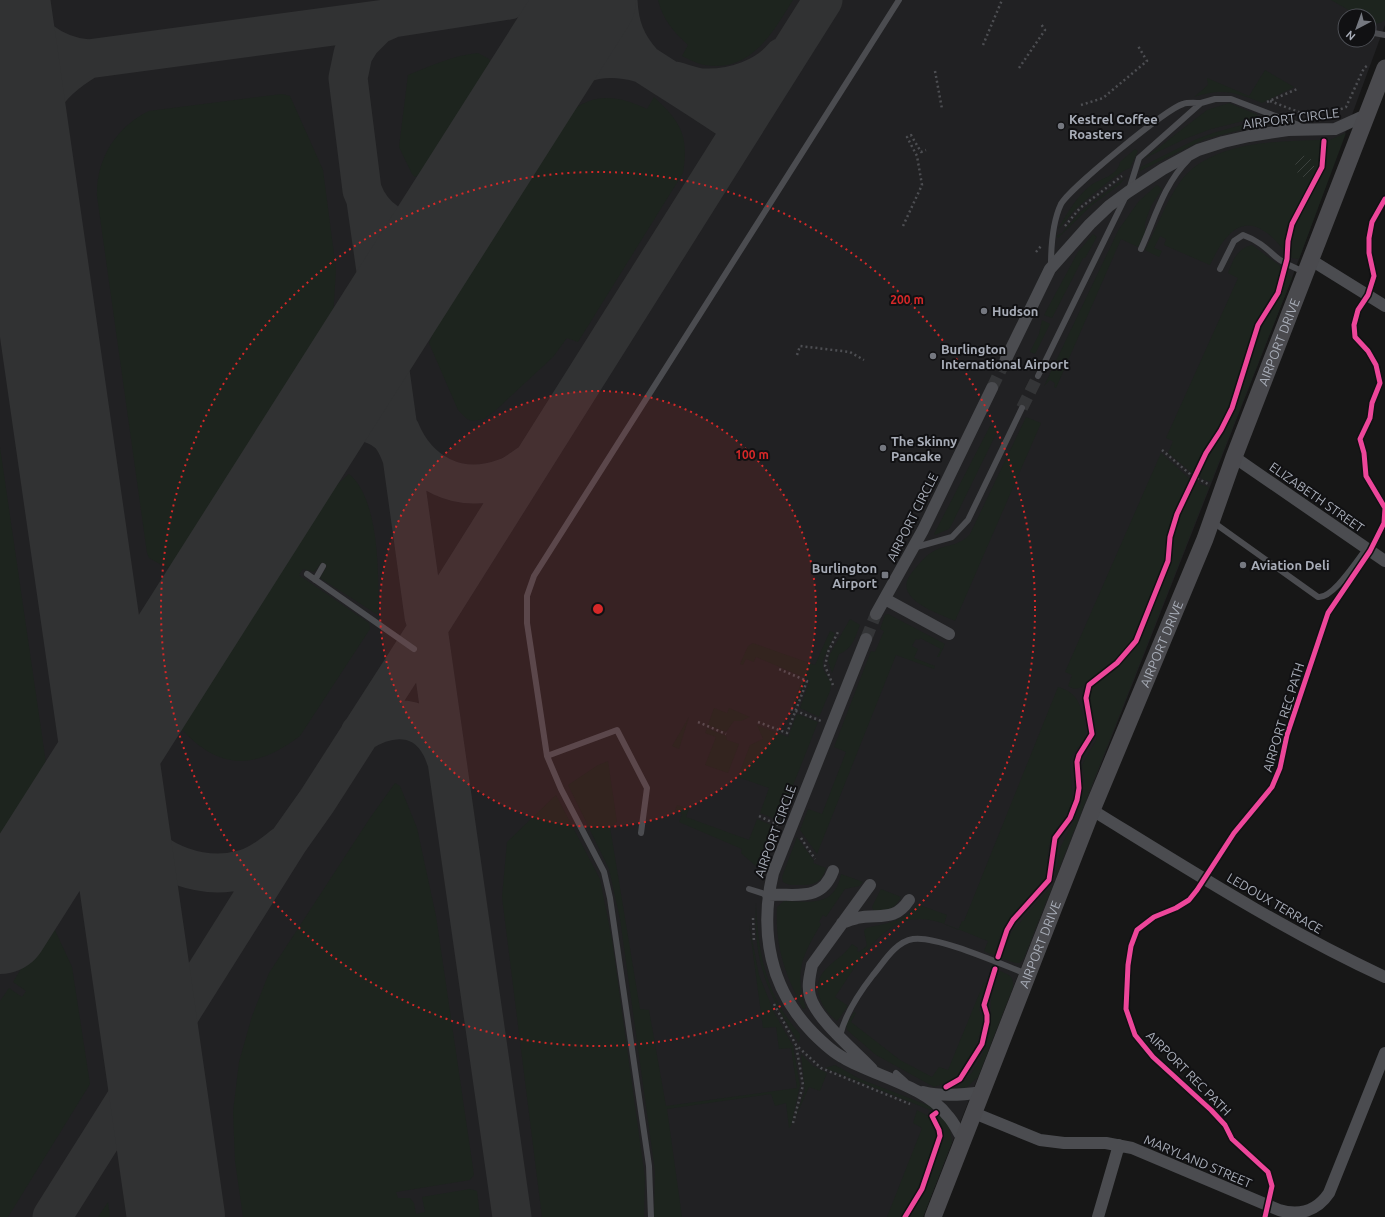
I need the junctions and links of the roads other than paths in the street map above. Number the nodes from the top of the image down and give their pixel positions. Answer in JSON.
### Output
{"nodes":[{"id":1,"x":899,"y":0,"type":"edge"},
{"id":2,"x":1385,"y":68,"type":"edge"},
{"id":3,"x":1201,"y":103,"type":"junction"},
{"id":4,"x":1366,"y":115,"type":"junction"},
{"id":5,"x":1309,"y":129,"type":"junction"},
{"id":6,"x":1198,"y":150,"type":"junction"},
{"id":7,"x":1128,"y":192,"type":"junction"},
{"id":8,"x":1141,"y":249,"type":"dead end"},
{"id":9,"x":1309,"y":266,"type":"junction"},
{"id":10,"x":1050,"y":269,"type":"junction"},
{"id":11,"x":1220,"y":269,"type":"dead end"},
{"id":12,"x":1385,"y":306,"type":"edge"},
{"id":13,"x":1006,"y":359,"type":"tunnel mouth"},
{"id":14,"x":1038,"y":376,"type":"tunnel mouth"},
{"id":15,"x":992,"y":388,"type":"tunnel mouth"},
{"id":16,"x":1022,"y":408,"type":"tunnel mouth"},
{"id":17,"x":1234,"y":457,"type":"junction"},
{"id":18,"x":1211,"y":520,"type":"junction"},
{"id":19,"x":1367,"y":548,"type":"junction"},
{"id":20,"x":913,"y":549,"type":"junction"},
{"id":21,"x":1385,"y":561,"type":"edge"},
{"id":22,"x":323,"y":566,"type":"dead end"},
{"id":23,"x":307,"y":574,"type":"dead end"},
{"id":24,"x":314,"y":580,"type":"junction"},
{"id":25,"x":885,"y":599,"type":"junction"},
{"id":26,"x":876,"y":614,"type":"tunnel mouth"},
{"id":27,"x":949,"y":634,"type":"dead end"},
{"id":28,"x":866,"y":639,"type":"tunnel mouth"},
{"id":29,"x":414,"y":649,"type":"dead end"},
{"id":30,"x":547,"y":756,"type":"junction"},
{"id":31,"x":1092,"y":810,"type":"junction"},
{"id":32,"x":641,"y":833,"type":"dead end"},
{"id":33,"x":833,"y":871,"type":"dead end"},
{"id":34,"x":870,"y":885,"type":"dead end"},
{"id":35,"x":749,"y":889,"type":"dead end"},
{"id":36,"x":768,"y":895,"type":"junction"},
{"id":37,"x":908,"y":900,"type":"dead end"},
{"id":38,"x":842,"y":923,"type":"junction"},
{"id":39,"x":1028,"y":975,"type":"junction"},
{"id":40,"x":1385,"y":976,"type":"edge"},
{"id":41,"x":840,"y":1036,"type":"junction"},
{"id":42,"x":1385,"y":1053,"type":"edge"},
{"id":43,"x":896,"y":1073,"type":"dead end"},
{"id":44,"x":879,"y":1075,"type":"junction"},
{"id":45,"x":915,"y":1090,"type":"junction"},
{"id":46,"x":982,"y":1092,"type":"junction"},
{"id":47,"x":974,"y":1113,"type":"junction"},
{"id":48,"x":963,"y":1140,"type":"junction"},
{"id":49,"x":1120,"y":1145,"type":"junction"},
{"id":50,"x":651,"y":1217,"type":"edge"},
{"id":51,"x":933,"y":1217,"type":"edge"},
{"id":52,"x":1098,"y":1217,"type":"edge"}],
"edges":[{"from":1,"to":30,"type":"lane"},
{"from":2,"to":4,"type":"main road","name":"AIRPORT DRIVE"},
{"from":3,"to":5,"type":"lane"},
{"from":3,"to":7,"type":"lane"},
{"from":3,"to":10,"type":"lane"},
{"from":4,"to":5,"type":"street","name":"AIRPORT CIRCLE"},
{"from":4,"to":9,"type":"main road","name":"AIRPORT DRIVE"},
{"from":5,"to":6,"type":"street","name":"AIRPORT CIRCLE"},
{"from":6,"to":7,"type":"street","name":"AIRPORT CIRCLE"},
{"from":6,"to":8,"type":"lane"},
{"from":7,"to":10,"type":"street","name":"AIRPORT CIRCLE"},
{"from":7,"to":14,"type":"lane"},
{"from":9,"to":11,"type":"lane"},
{"from":9,"to":12,"type":"street"},
{"from":9,"to":17,"type":"main road","name":"AIRPORT DRIVE"},
{"from":10,"to":13,"type":"street","name":"AIRPORT CIRCLE"},
{"from":15,"to":20,"type":"street","name":"AIRPORT CIRCLE"},
{"from":16,"to":20,"type":"lane"},
{"from":17,"to":18,"type":"main road","name":"AIRPORT DRIVE"},
{"from":17,"to":19,"type":"street","name":"ELIZABETH STREET"},
{"from":18,"to":19,"type":"lane"},
{"from":18,"to":31,"type":"main road","name":"AIRPORT DRIVE"},
{"from":19,"to":21,"type":"street","name":"ELIZABETH STREET"},
{"from":20,"to":25,"type":"street","name":"AIRPORT CIRCLE"},
{"from":22,"to":24,"type":"lane"},
{"from":23,"to":24,"type":"lane"},
{"from":24,"to":29,"type":"lane"},
{"from":25,"to":26,"type":"street","name":"AIRPORT CIRCLE"},
{"from":25,"to":27,"type":"street"},
{"from":28,"to":36,"type":"street","name":"AIRPORT CIRCLE"},
{"from":30,"to":32,"type":"lane"},
{"from":30,"to":50,"type":"lane"},
{"from":31,"to":39,"type":"main road","name":"AIRPORT DRIVE"},
{"from":31,"to":40,"type":"street","name":"LEDOUX TERRACE"},
{"from":33,"to":36,"type":"street"},
{"from":34,"to":38,"type":"street"},
{"from":35,"to":36,"type":"lane"},
{"from":36,"to":44,"type":"street","name":"AIRPORT CIRCLE"},
{"from":37,"to":38,"type":"street"},
{"from":38,"to":41,"type":"street"},
{"from":39,"to":41,"type":"lane"},
{"from":39,"to":46,"type":"main road","name":"AIRPORT DRIVE"},
{"from":41,"to":44,"type":"street"},
{"from":42,"to":49,"type":"street","name":"MARYLAND STREET"},
{"from":43,"to":45,"type":"lane"},
{"from":44,"to":45,"type":"street","name":"AIRPORT CIRCLE"},
{"from":45,"to":46,"type":"street","name":"AIRPORT CIRCLE"},
{"from":45,"to":48,"type":"street","name":"AIRPORT CIRCLE"},
{"from":46,"to":47,"type":"main road","name":"AIRPORT DRIVE"},
{"from":47,"to":48,"type":"main road","name":"AIRPORT DRIVE"},
{"from":47,"to":49,"type":"street","name":"MARYLAND STREET"},
{"from":48,"to":51,"type":"main road","name":"AIRPORT DRIVE"},
{"from":49,"to":52,"type":"street"}]}
